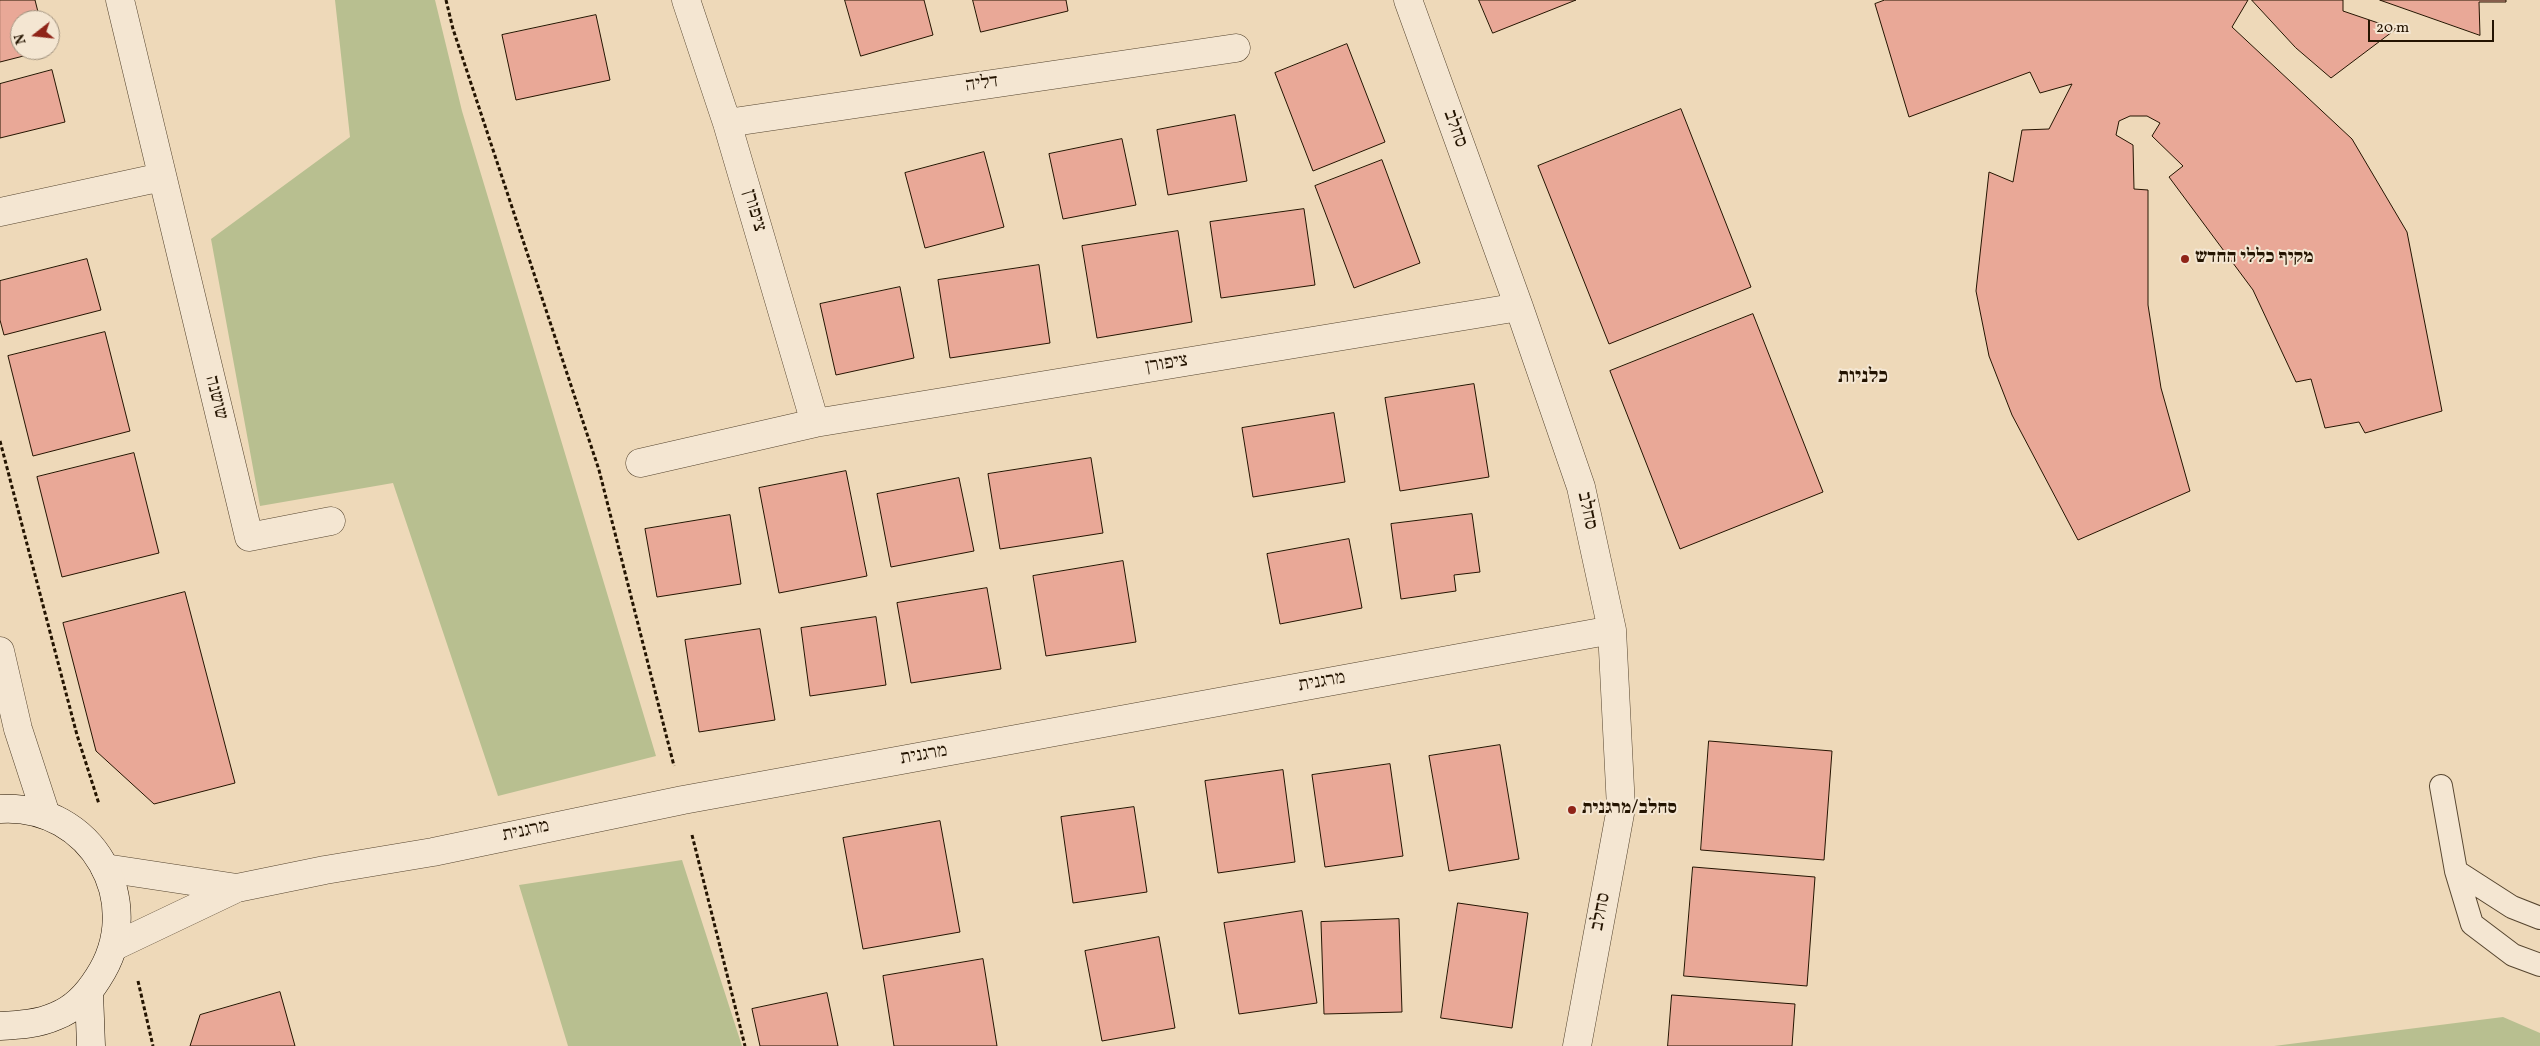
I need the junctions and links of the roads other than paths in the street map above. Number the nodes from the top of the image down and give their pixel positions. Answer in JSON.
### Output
{"nodes":[{"id":1,"x":120,"y":0,"type":"edge"},
{"id":2,"x":686,"y":0,"type":"edge"},
{"id":3,"x":1408,"y":0,"type":"edge"},
{"id":4,"x":1236,"y":48,"type":"dead end"},
{"id":5,"x":727,"y":123,"type":"junction"},
{"id":6,"x":162,"y":177,"type":"junction"},
{"id":7,"x":0,"y":212,"type":"edge"},
{"id":8,"x":1520,"y":307,"type":"junction"},
{"id":9,"x":815,"y":423,"type":"junction"},
{"id":10,"x":640,"y":462,"type":"dead end"},
{"id":11,"x":331,"y":521,"type":"dead end"},
{"id":12,"x":1612,"y":630,"type":"junction"},
{"id":13,"x":0,"y":651,"type":"edge"},
{"id":14,"x":2441,"y":786,"type":"dead end"},
{"id":15,"x":0,"y":809,"type":"edge"},
{"id":16,"x":46,"y":815,"type":"junction"},
{"id":17,"x":105,"y":868,"type":"junction"},
{"id":18,"x":2456,"y":871,"type":"junction"},
{"id":19,"x":237,"y":888,"type":"junction"},
{"id":20,"x":2540,"y":918,"type":"edge"},
{"id":21,"x":121,"y":944,"type":"junction"},
{"id":22,"x":2540,"y":965,"type":"edge"},
{"id":23,"x":88,"y":992,"type":"junction"},
{"id":24,"x":0,"y":1026,"type":"edge"},
{"id":25,"x":17,"y":1046,"type":"edge"},
{"id":26,"x":91,"y":1046,"type":"edge"},
{"id":27,"x":1577,"y":1046,"type":"edge"}],
"edges":[{"from":1,"to":6,"type":"street","name":"שושנה"},
{"from":2,"to":5,"type":"street","name":"ציפורן"},
{"from":3,"to":8,"type":"street","name":"סחלב"},
{"from":4,"to":5,"type":"street","name":"דליה"},
{"from":5,"to":9,"type":"street","name":"ציפורן"},
{"from":6,"to":7,"type":"street"},
{"from":6,"to":11,"type":"street","name":"שושנה"},
{"from":8,"to":9,"type":"street","name":"ציפורן"},
{"from":8,"to":12,"type":"street","name":"סחלב"},
{"from":9,"to":10,"type":"street","name":"ציפורן"},
{"from":12,"to":19,"type":"street","name":"מרגנית"},
{"from":12,"to":27,"type":"street","name":"סחלב"},
{"from":13,"to":16,"type":"street"},
{"from":14,"to":18,"type":"lane"},
{"from":15,"to":16,"type":"street"},
{"from":16,"to":17,"type":"street"},
{"from":17,"to":19,"type":"street","name":"מרגנית"},
{"from":17,"to":21,"type":"street"},
{"from":18,"to":20,"type":"lane"},
{"from":18,"to":22,"type":"lane"},
{"from":19,"to":21,"type":"street","name":"מרגנית"},
{"from":21,"to":23,"type":"street"},
{"from":23,"to":24,"type":"street"},
{"from":23,"to":26,"type":"street"},
{"from":24,"to":25,"type":"street"}]}
